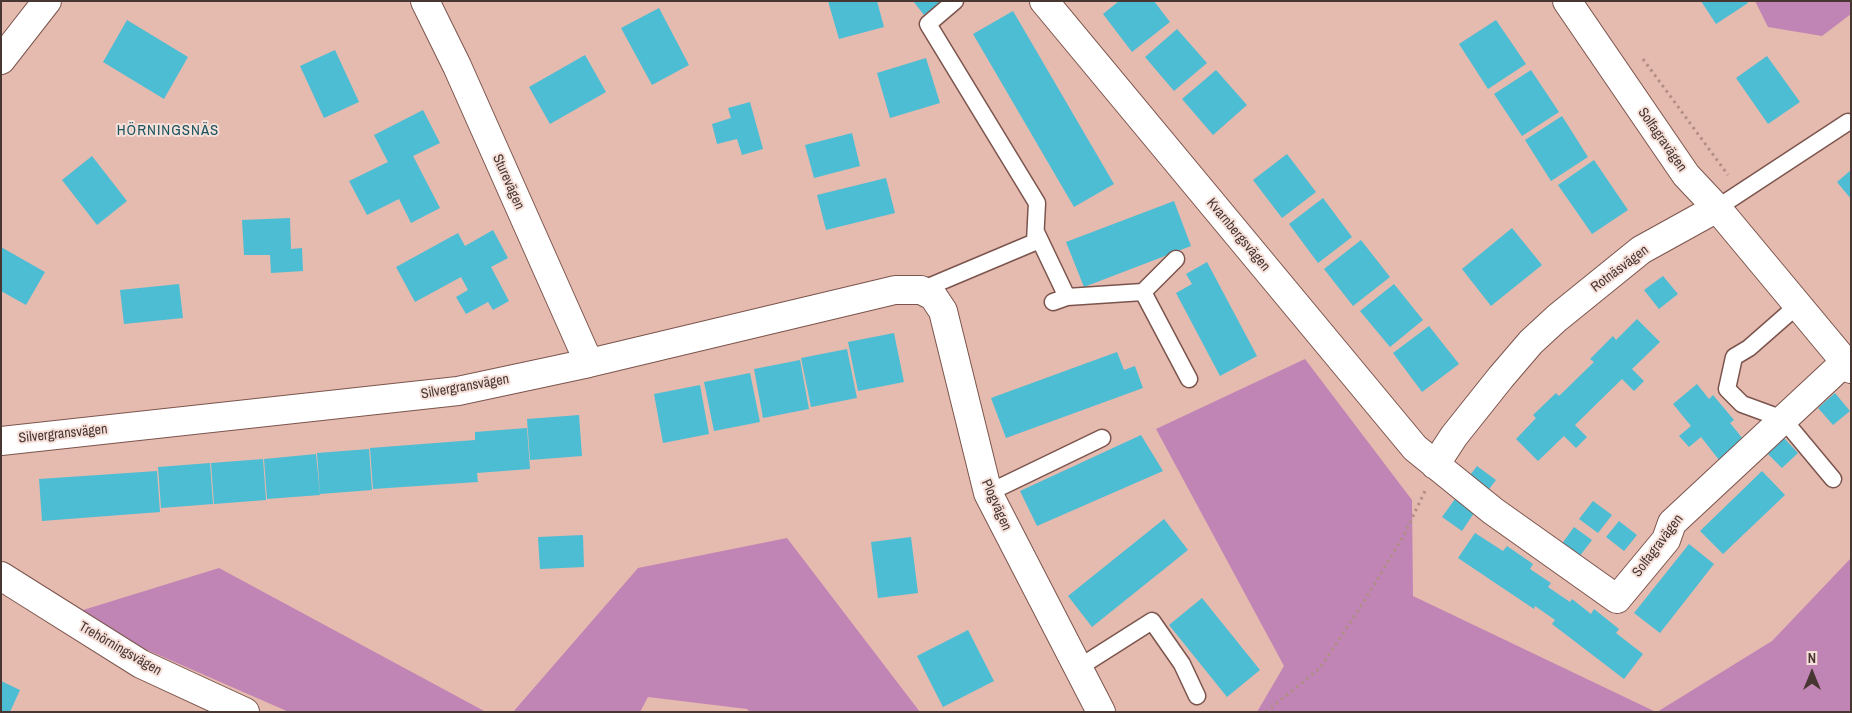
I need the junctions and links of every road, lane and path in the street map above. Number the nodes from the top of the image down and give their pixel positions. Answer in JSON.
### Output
{"nodes":[{"id":1,"x":47,"y":1,"type":"edge"},
{"id":2,"x":425,"y":1,"type":"edge"},
{"id":3,"x":955,"y":1,"type":"edge"},
{"id":4,"x":1044,"y":1,"type":"edge"},
{"id":5,"x":1567,"y":1,"type":"edge"},
{"id":6,"x":1,"y":60,"type":"edge"},
{"id":7,"x":1848,"y":122,"type":"dead end"},
{"id":8,"x":1717,"y":208,"type":"junction"},
{"id":9,"x":1036,"y":232,"type":"junction"},
{"id":10,"x":1176,"y":259,"type":"dead end"},
{"id":11,"x":921,"y":290,"type":"junction"},
{"id":12,"x":1143,"y":292,"type":"junction"},
{"id":13,"x":1798,"y":305,"type":"junction"},
{"id":14,"x":589,"y":363,"type":"junction"},
{"id":15,"x":1848,"y":366,"type":"edge"},
{"id":16,"x":1189,"y":379,"type":"dead end"},
{"id":17,"x":1783,"y":419,"type":"junction"},
{"id":18,"x":1102,"y":438,"type":"dead end"},
{"id":19,"x":1,"y":441,"type":"edge"},
{"id":20,"x":1435,"y":465,"type":"junction"},
{"id":21,"x":1833,"y":479,"type":"dead end"},
{"id":22,"x":988,"y":493,"type":"junction"},
{"id":23,"x":1,"y":576,"type":"edge"},
{"id":24,"x":1078,"y":668,"type":"junction"},
{"id":25,"x":1197,"y":696,"type":"dead end"},
{"id":26,"x":245,"y":712,"type":"edge"},
{"id":27,"x":1101,"y":712,"type":"edge"},
{"id":28,"x":1266,"y":712,"type":"edge"}],
"edges":[{"from":1,"to":6,"type":"street"},
{"from":2,"to":14,"type":"street","name":"Sturevägen"},
{"from":3,"to":9,"type":"lane"},
{"from":4,"to":20,"type":"street","name":"Kvarnbergsvägen"},
{"from":5,"to":8,"type":"street","name":"Solfagravägen"},
{"from":7,"to":8,"type":"lane","name":"Rotnäsvägen"},
{"from":8,"to":13,"type":"street","name":"Solfagravägen"},
{"from":8,"to":20,"type":"street","name":"Rotnäsvägen"},
{"from":9,"to":11,"type":"lane"},
{"from":9,"to":12,"type":"lane"},
{"from":10,"to":12,"type":"lane"},
{"from":11,"to":14,"type":"street","name":"Silvergransvägen"},
{"from":11,"to":22,"type":"street","name":"Plogvägen"},
{"from":12,"to":16,"type":"lane"},
{"from":13,"to":15,"type":"street","name":"Solfagravägen"},
{"from":13,"to":17,"type":"lane"},
{"from":14,"to":19,"type":"street","name":"Silvergransvägen"},
{"from":15,"to":17,"type":"street","name":"Solfagravägen"},
{"from":17,"to":20,"type":"street","name":"Solfagravägen"},
{"from":17,"to":21,"type":"lane"},
{"from":18,"to":22,"type":"lane"},
{"from":20,"to":28,"type":"path"},
{"from":22,"to":24,"type":"street","name":"Plogvägen"},
{"from":23,"to":26,"type":"street","name":"Trehörningsvägen"},
{"from":24,"to":25,"type":"lane"},
{"from":24,"to":27,"type":"street","name":"Plogvägen"}]}
